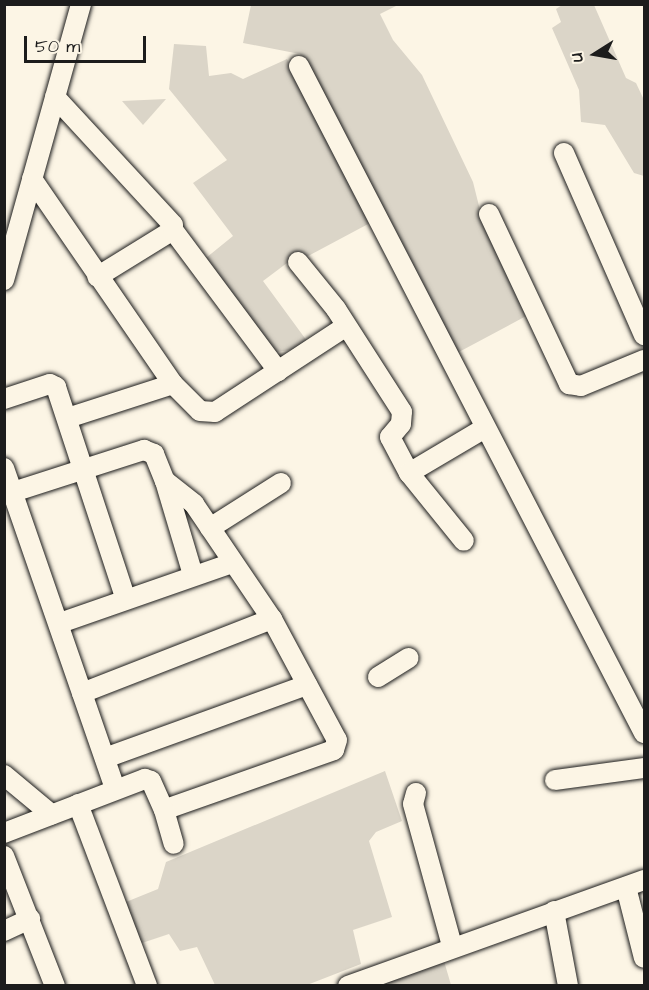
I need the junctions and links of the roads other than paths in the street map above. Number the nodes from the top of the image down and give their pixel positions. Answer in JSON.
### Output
{"nodes":[{"id":1,"x":81,"y":4,"type":"edge"},
{"id":2,"x":299,"y":66,"type":"dead end"},
{"id":3,"x":55,"y":97,"type":"junction"},
{"id":4,"x":564,"y":153,"type":"dead end"},
{"id":5,"x":32,"y":179,"type":"junction"},
{"id":6,"x":489,"y":214,"type":"dead end"},
{"id":7,"x":173,"y":230,"type":"junction"},
{"id":8,"x":298,"y":262,"type":"dead end"},
{"id":9,"x":97,"y":277,"type":"junction"},
{"id":10,"x":4,"y":279,"type":"edge"},
{"id":11,"x":345,"y":327,"type":"junction"},
{"id":12,"x":645,"y":335,"type":"edge"},
{"id":13,"x":645,"y":360,"type":"edge"},
{"id":14,"x":278,"y":371,"type":"junction"},
{"id":15,"x":173,"y":384,"type":"junction"},
{"id":16,"x":4,"y":399,"type":"edge"},
{"id":17,"x":68,"y":418,"type":"junction"},
{"id":18,"x":485,"y":428,"type":"junction"},
{"id":19,"x":4,"y":468,"type":"edge"},
{"id":20,"x":82,"y":468,"type":"junction"},
{"id":21,"x":409,"y":473,"type":"junction"},
{"id":22,"x":165,"y":480,"type":"junction"},
{"id":23,"x":281,"y":483,"type":"dead end"},
{"id":24,"x":14,"y":492,"type":"junction"},
{"id":25,"x":210,"y":528,"type":"junction"},
{"id":26,"x":464,"y":541,"type":"dead end"},
{"id":27,"x":232,"y":563,"type":"junction"},
{"id":28,"x":193,"y":575,"type":"junction"},
{"id":29,"x":125,"y":597,"type":"junction"},
{"id":30,"x":272,"y":619,"type":"junction"},
{"id":31,"x":60,"y":623,"type":"junction"},
{"id":32,"x":409,"y":658,"type":"dead end"},
{"id":33,"x":378,"y":677,"type":"dead end"},
{"id":34,"x":307,"y":685,"type":"junction"},
{"id":35,"x":82,"y":693,"type":"junction"},
{"id":36,"x":645,"y":733,"type":"edge"},
{"id":37,"x":105,"y":758,"type":"junction"},
{"id":38,"x":645,"y":768,"type":"edge"},
{"id":39,"x":4,"y":774,"type":"edge"},
{"id":40,"x":555,"y":780,"type":"dead end"},
{"id":41,"x":114,"y":788,"type":"junction"},
{"id":42,"x":416,"y":793,"type":"dead end"},
{"id":43,"x":78,"y":804,"type":"junction"},
{"id":44,"x":164,"y":810,"type":"junction"},
{"id":45,"x":52,"y":815,"type":"junction"},
{"id":46,"x":5,"y":832,"type":"edge"},
{"id":47,"x":174,"y":844,"type":"dead end"},
{"id":48,"x":4,"y":856,"type":"edge"},
{"id":49,"x":635,"y":883,"type":"edge"},
{"id":50,"x":554,"y":911,"type":"junction"},
{"id":51,"x":30,"y":919,"type":"junction"},
{"id":52,"x":4,"y":931,"type":"edge"},
{"id":53,"x":452,"y":946,"type":"junction"},
{"id":54,"x":645,"y":958,"type":"edge"},
{"id":55,"x":55,"y":986,"type":"edge"},
{"id":56,"x":147,"y":986,"type":"edge"},
{"id":57,"x":348,"y":986,"type":"edge"},
{"id":58,"x":568,"y":986,"type":"edge"}],
"edges":[{"from":1,"to":3,"type":"street"},
{"from":2,"to":18,"type":"street"},
{"from":3,"to":5,"type":"street"},
{"from":3,"to":7,"type":"street"},
{"from":4,"to":12,"type":"street"},
{"from":5,"to":9,"type":"street"},
{"from":5,"to":10,"type":"street"},
{"from":6,"to":13,"type":"street"},
{"from":7,"to":9,"type":"street"},
{"from":7,"to":14,"type":"street"},
{"from":8,"to":11,"type":"street"},
{"from":9,"to":15,"type":"street"},
{"from":11,"to":14,"type":"street"},
{"from":11,"to":21,"type":"street"},
{"from":14,"to":15,"type":"street"},
{"from":15,"to":17,"type":"street"},
{"from":16,"to":17,"type":"street"},
{"from":17,"to":20,"type":"street"},
{"from":18,"to":21,"type":"street"},
{"from":18,"to":36,"type":"street"},
{"from":19,"to":24,"type":"street"},
{"from":20,"to":22,"type":"street"},
{"from":20,"to":24,"type":"street"},
{"from":20,"to":29,"type":"street"},
{"from":21,"to":26,"type":"street"},
{"from":22,"to":25,"type":"street"},
{"from":22,"to":28,"type":"street"},
{"from":23,"to":25,"type":"street"},
{"from":24,"to":31,"type":"street"},
{"from":25,"to":27,"type":"street"},
{"from":27,"to":28,"type":"street"},
{"from":27,"to":30,"type":"street"},
{"from":28,"to":29,"type":"street"},
{"from":29,"to":31,"type":"street"},
{"from":30,"to":34,"type":"street"},
{"from":30,"to":35,"type":"street"},
{"from":31,"to":35,"type":"street"},
{"from":32,"to":33,"type":"street"},
{"from":34,"to":37,"type":"street"},
{"from":34,"to":44,"type":"street"},
{"from":35,"to":37,"type":"street"},
{"from":37,"to":41,"type":"street"},
{"from":38,"to":40,"type":"street"},
{"from":39,"to":45,"type":"street"},
{"from":41,"to":43,"type":"street"},
{"from":41,"to":44,"type":"street"},
{"from":42,"to":53,"type":"street"},
{"from":43,"to":45,"type":"street"},
{"from":43,"to":56,"type":"street"},
{"from":44,"to":47,"type":"street"},
{"from":45,"to":46,"type":"street"},
{"from":48,"to":51,"type":"street"},
{"from":49,"to":50,"type":"street"},
{"from":49,"to":54,"type":"street"},
{"from":50,"to":53,"type":"street"},
{"from":50,"to":58,"type":"street"},
{"from":51,"to":52,"type":"street"},
{"from":51,"to":55,"type":"street"},
{"from":53,"to":57,"type":"street"}]}
